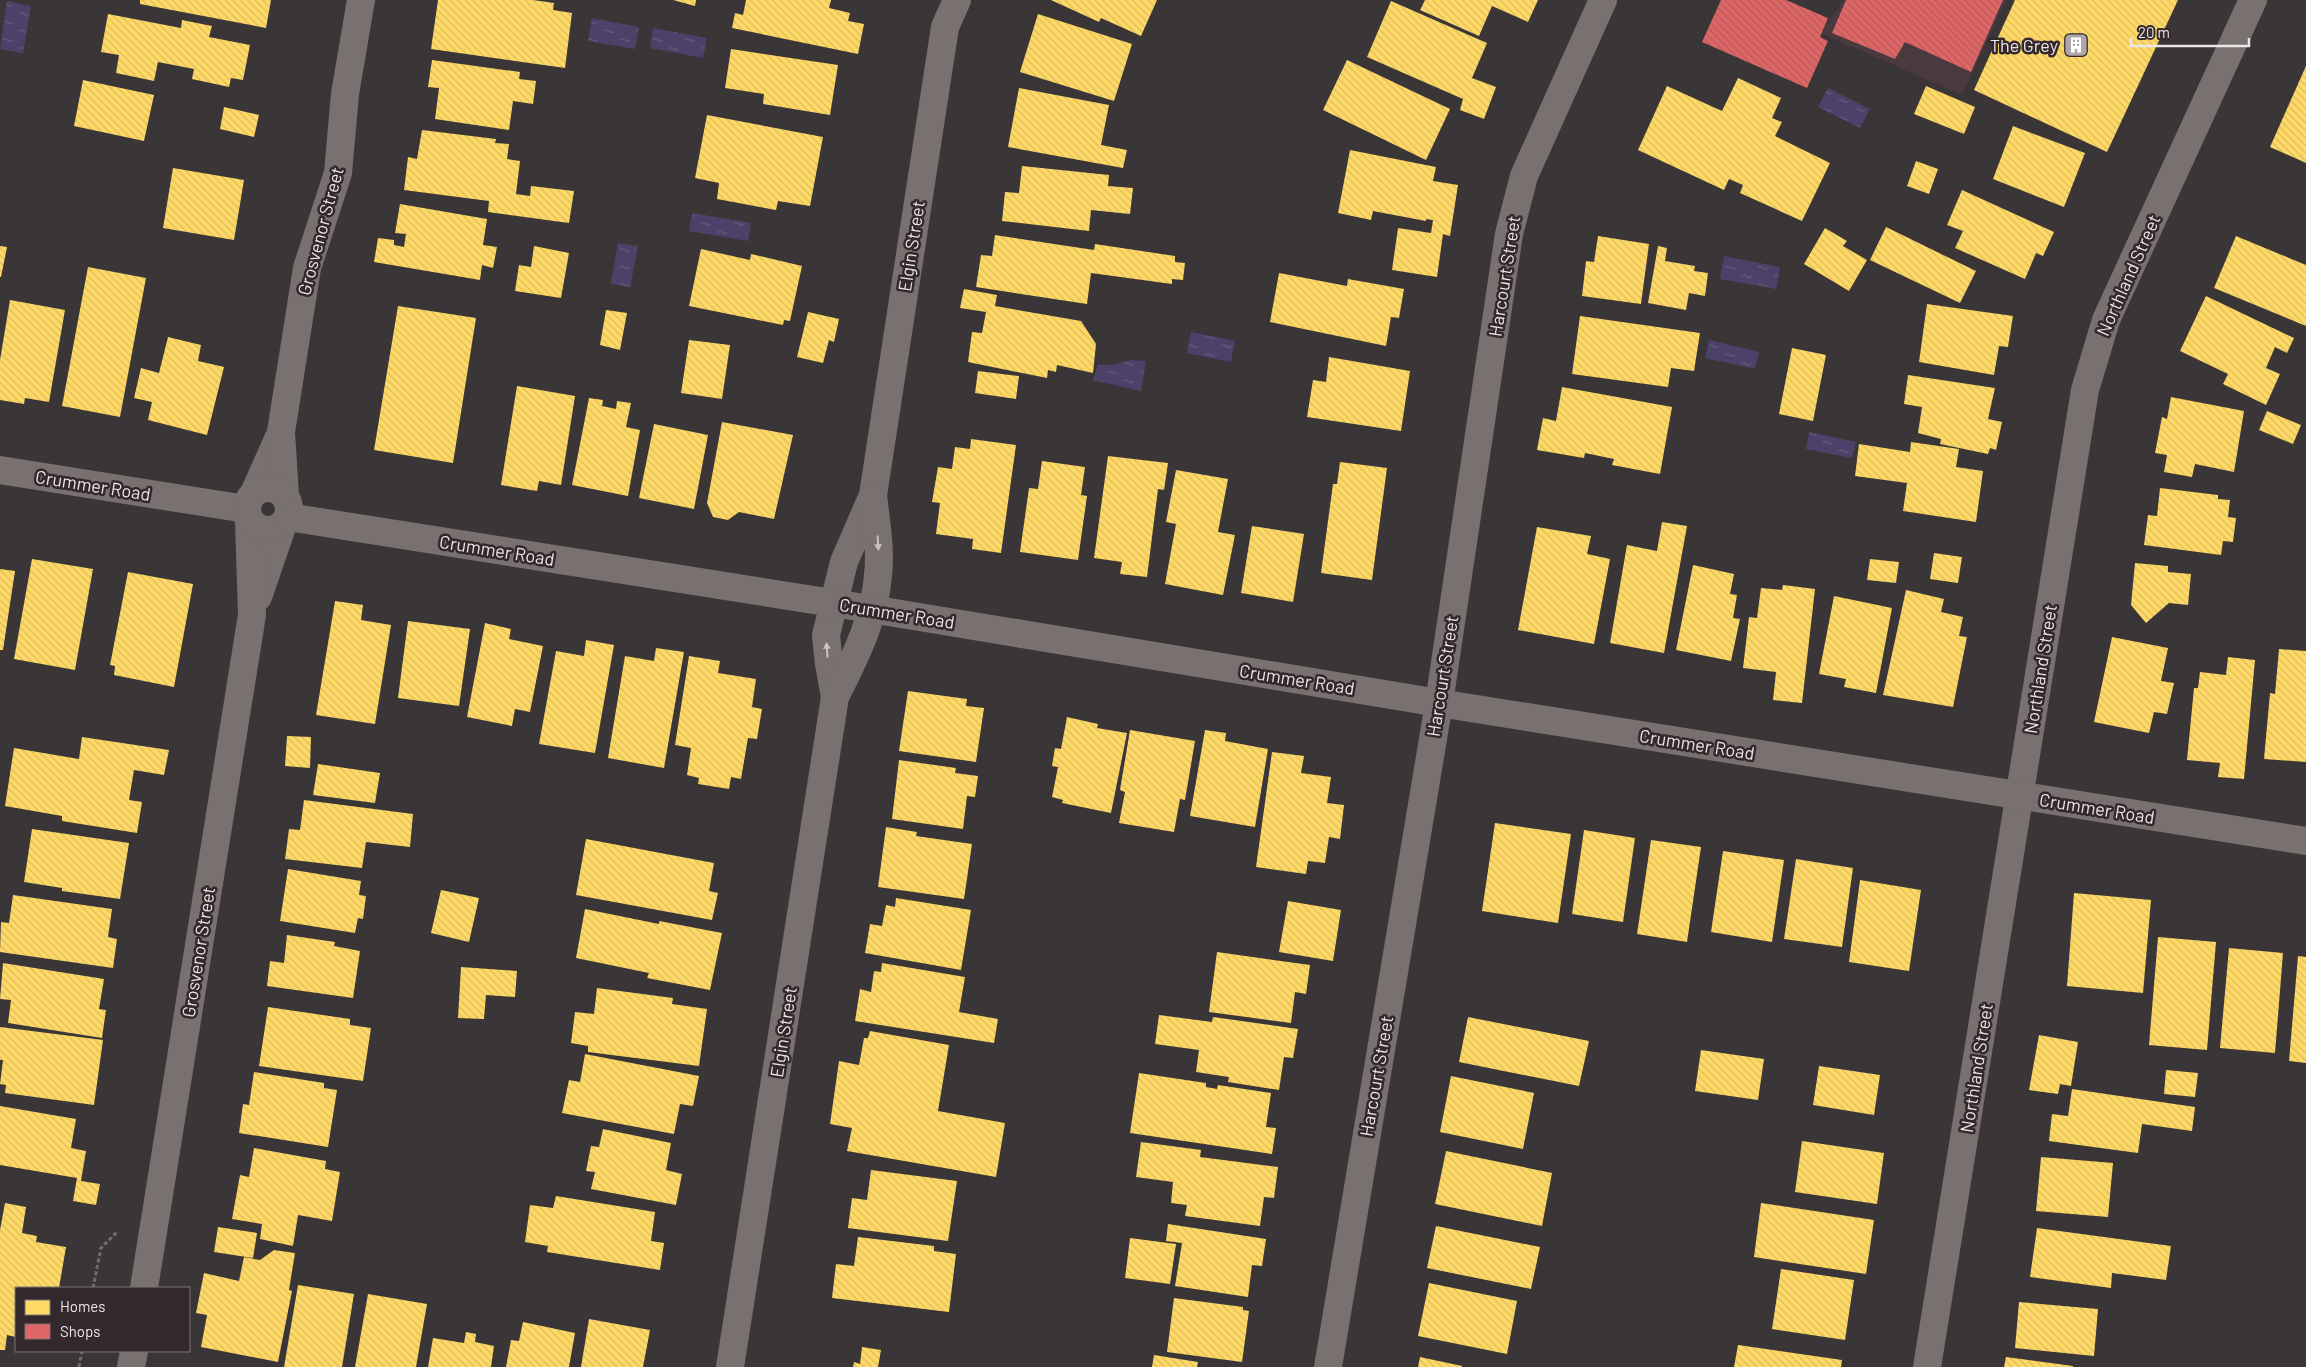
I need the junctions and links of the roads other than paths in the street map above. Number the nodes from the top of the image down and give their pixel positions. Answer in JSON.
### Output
{"nodes":[{"id":1,"x":361,"y":0,"type":"edge"},
{"id":2,"x":957,"y":0,"type":"edge"},
{"id":3,"x":1603,"y":0,"type":"edge"},
{"id":4,"x":2253,"y":0,"type":"edge"},
{"id":5,"x":281,"y":432,"type":"junction"},
{"id":6,"x":0,"y":470,"type":"edge"},
{"id":7,"x":873,"y":495,"type":"junction"},
{"id":8,"x":250,"y":507,"type":"junction"},
{"id":9,"x":285,"y":512,"type":"junction"},
{"id":10,"x":834,"y":603,"type":"junction"},
{"id":11,"x":871,"y":608,"type":"junction"},
{"id":12,"x":252,"y":615,"type":"junction"},
{"id":13,"x":835,"y":697,"type":"junction"},
{"id":14,"x":1439,"y":703,"type":"junction"},
{"id":15,"x":2020,"y":796,"type":"junction"},
{"id":16,"x":2306,"y":841,"type":"edge"},
{"id":17,"x":144,"y":1287,"type":"edge"},
{"id":18,"x":134,"y":1352,"type":"edge"},
{"id":19,"x":131,"y":1367,"type":"edge"},
{"id":20,"x":730,"y":1367,"type":"edge"},
{"id":21,"x":1328,"y":1367,"type":"edge"},
{"id":22,"x":1927,"y":1367,"type":"edge"}],
"edges":[{"from":1,"to":5,"type":"street","name":"Grosvenor Street"},
{"from":2,"to":7,"type":"street","name":"Elgin Street"},
{"from":3,"to":14,"type":"street","name":"Harcourt Street"},
{"from":4,"to":15,"type":"street","name":"Northland Street"},
{"from":5,"to":8,"type":"street","name":"Grosvenor Street"},
{"from":5,"to":9,"type":"street","name":"Grosvenor Street"},
{"from":6,"to":8,"type":"street","name":"Crummer Road"},
{"from":7,"to":10,"type":"street","name":"Elgin Street"},
{"from":7,"to":11,"type":"street","name":"Elgin Street","one_way":true},
{"from":8,"to":9,"type":"street"},
{"from":8,"to":9,"type":"street"},
{"from":8,"to":12,"type":"street","name":"Grosvenor Street"},
{"from":9,"to":10,"type":"street","name":"Crummer Road"},
{"from":9,"to":12,"type":"street","name":"Grosvenor Street"},
{"from":10,"to":11,"type":"street","name":"Crummer Road"},
{"from":13,"to":10,"type":"street","name":"Elgin Street","one_way":true},
{"from":11,"to":13,"type":"street","name":"Elgin Street"},
{"from":11,"to":14,"type":"street","name":"Crummer Road"},
{"from":12,"to":17,"type":"street","name":"Grosvenor Street"},
{"from":13,"to":20,"type":"street","name":"Elgin Street"},
{"from":14,"to":15,"type":"street","name":"Crummer Road"},
{"from":14,"to":21,"type":"street","name":"Harcourt Street"},
{"from":15,"to":16,"type":"street","name":"Crummer Road"},
{"from":15,"to":22,"type":"street","name":"Northland Street"},
{"from":18,"to":19,"type":"street"}]}
